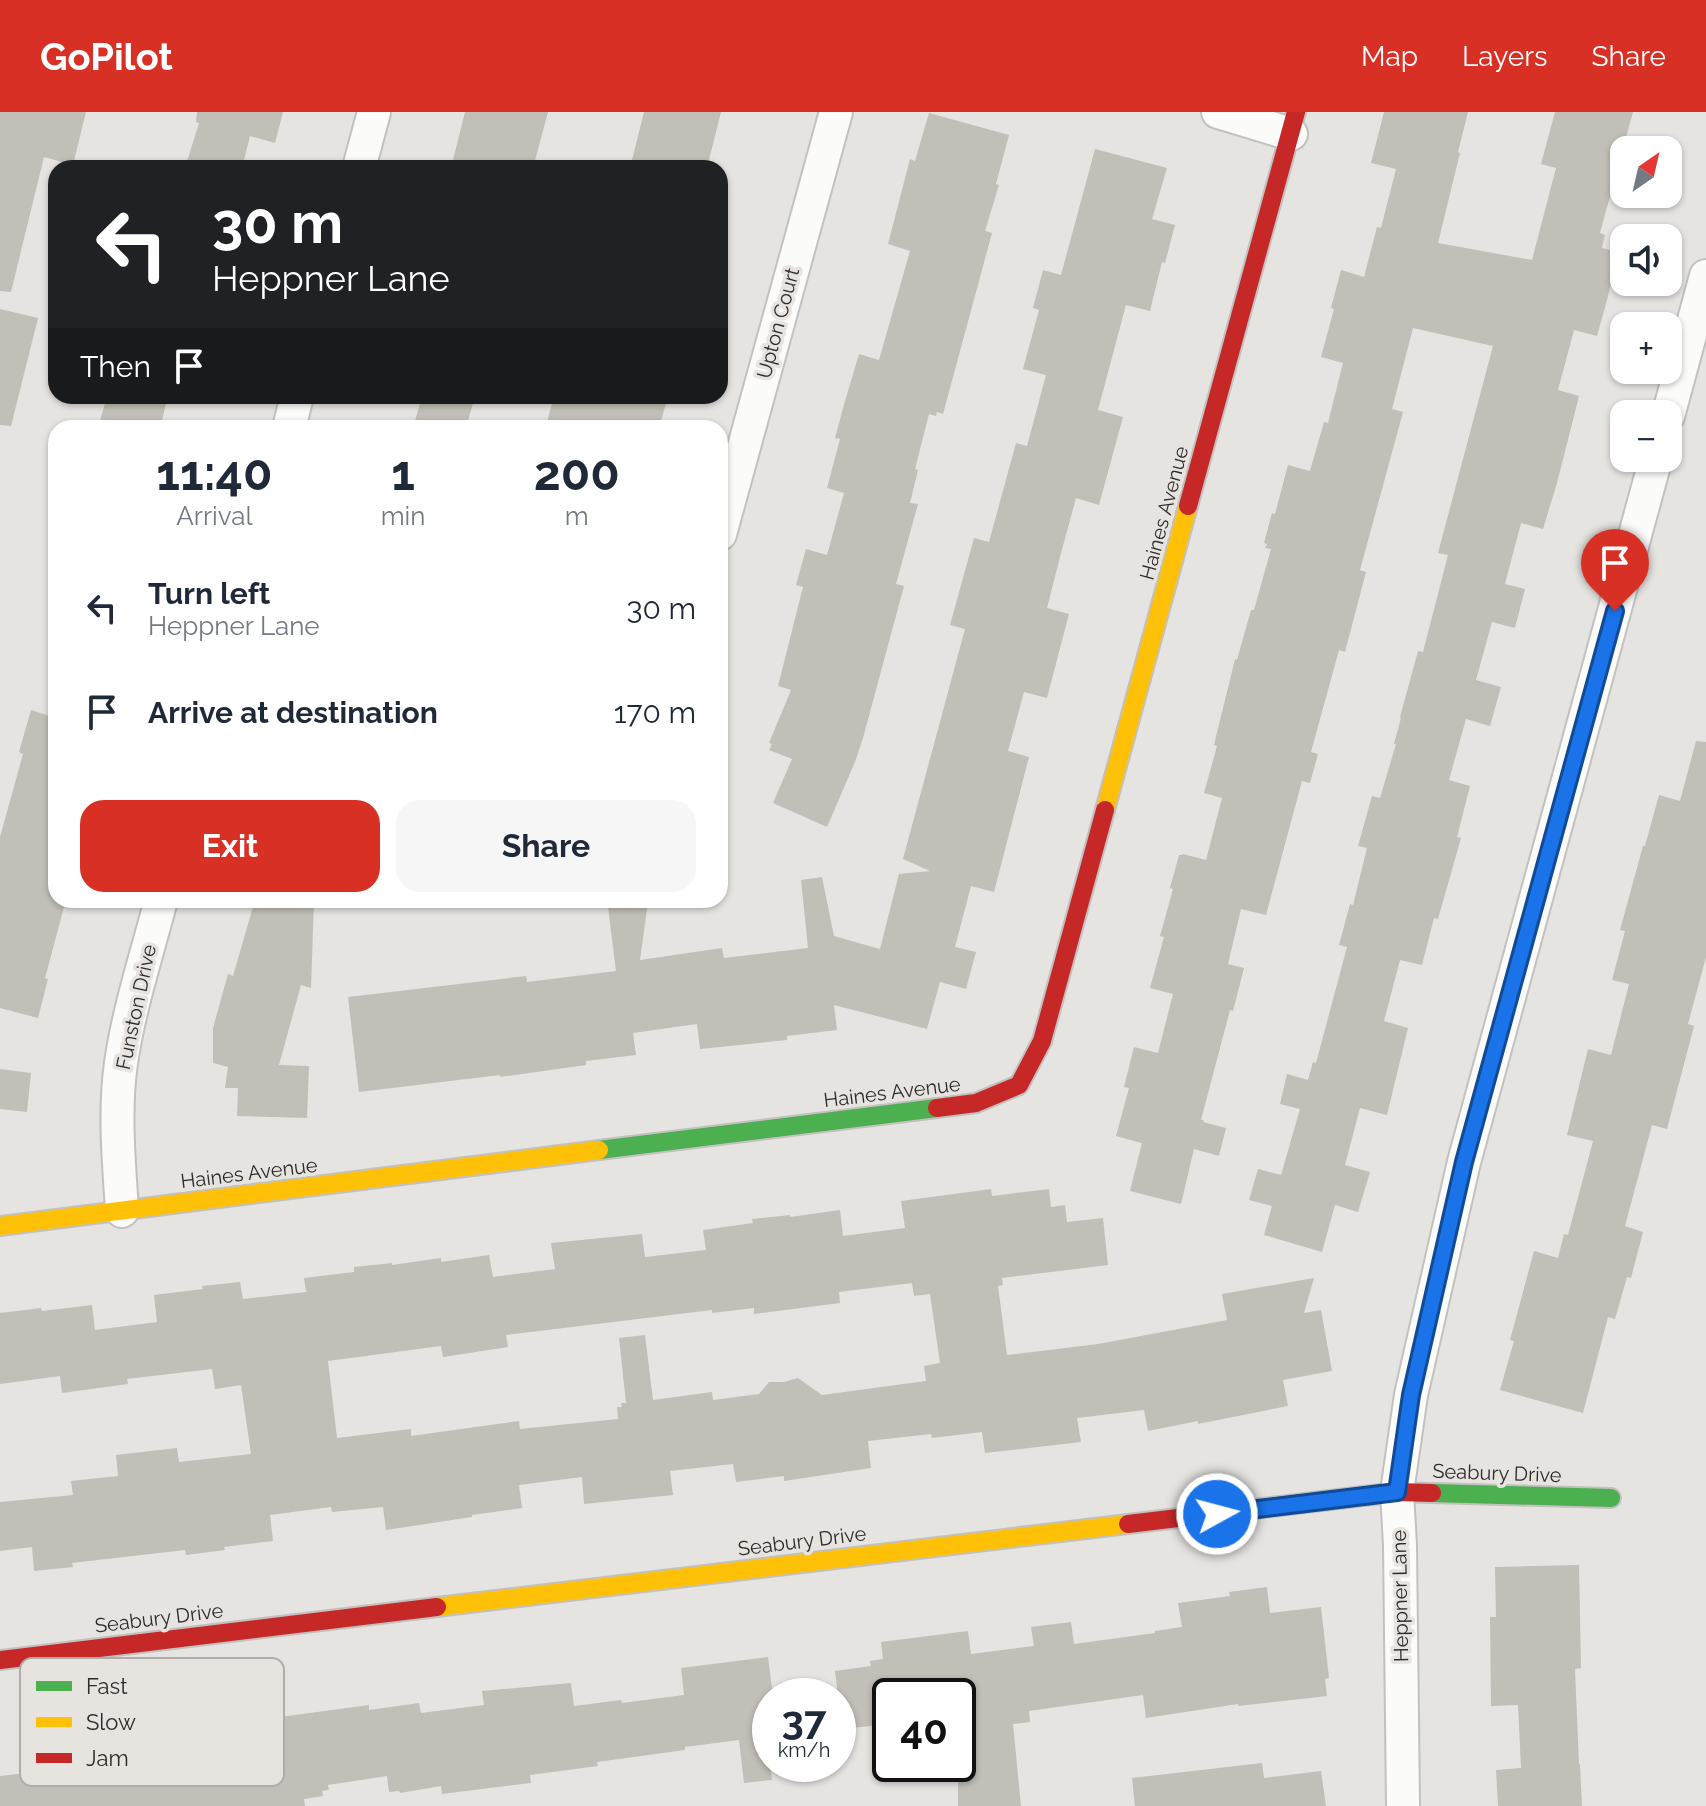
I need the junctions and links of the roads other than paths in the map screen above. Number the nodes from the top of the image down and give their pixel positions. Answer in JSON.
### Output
{"nodes":[{"id":1,"x":374,"y":112,"type":"edge"},
{"id":2,"x":836,"y":112,"type":"edge"},
{"id":3,"x":1218,"y":112,"type":"edge"},
{"id":4,"x":1294,"y":123,"type":"edge"},
{"id":5,"x":361,"y":160,"type":"edge"},
{"id":6,"x":1706,"y":276,"type":"edge"},
{"id":7,"x":1672,"y":400,"type":"edge"},
{"id":8,"x":1652,"y":472,"type":"edge"},
{"id":9,"x":728,"y":505,"type":"edge"},
{"id":10,"x":159,"y":908,"type":"edge"},
{"id":11,"x":122,"y":1211,"type":"junction"},
{"id":12,"x":0,"y":1226,"type":"edge"},
{"id":13,"x":1397,"y":1492,"type":"junction"},
{"id":14,"x":1611,"y":1498,"type":"dead end"},
{"id":15,"x":0,"y":1660,"type":"edge"},
{"id":16,"x":1403,"y":1806,"type":"edge"}],
"edges":[{"from":1,"to":5,"type":"street"},
{"from":2,"to":9,"type":"street","name":"Upton Court"},
{"from":3,"to":4,"type":"street"},
{"from":4,"to":11,"type":"street","name":"Haines Avenue"},
{"from":6,"to":7,"type":"street"},
{"from":8,"to":13,"type":"street","name":"Heppner Lane"},
{"from":10,"to":11,"type":"street","name":"Funston Drive"},
{"from":11,"to":12,"type":"street","name":"Haines Avenue"},
{"from":13,"to":14,"type":"street","name":"Seabury Drive"},
{"from":13,"to":15,"type":"street","name":"Seabury Drive"},
{"from":13,"to":16,"type":"street","name":"Heppner Lane"}]}
